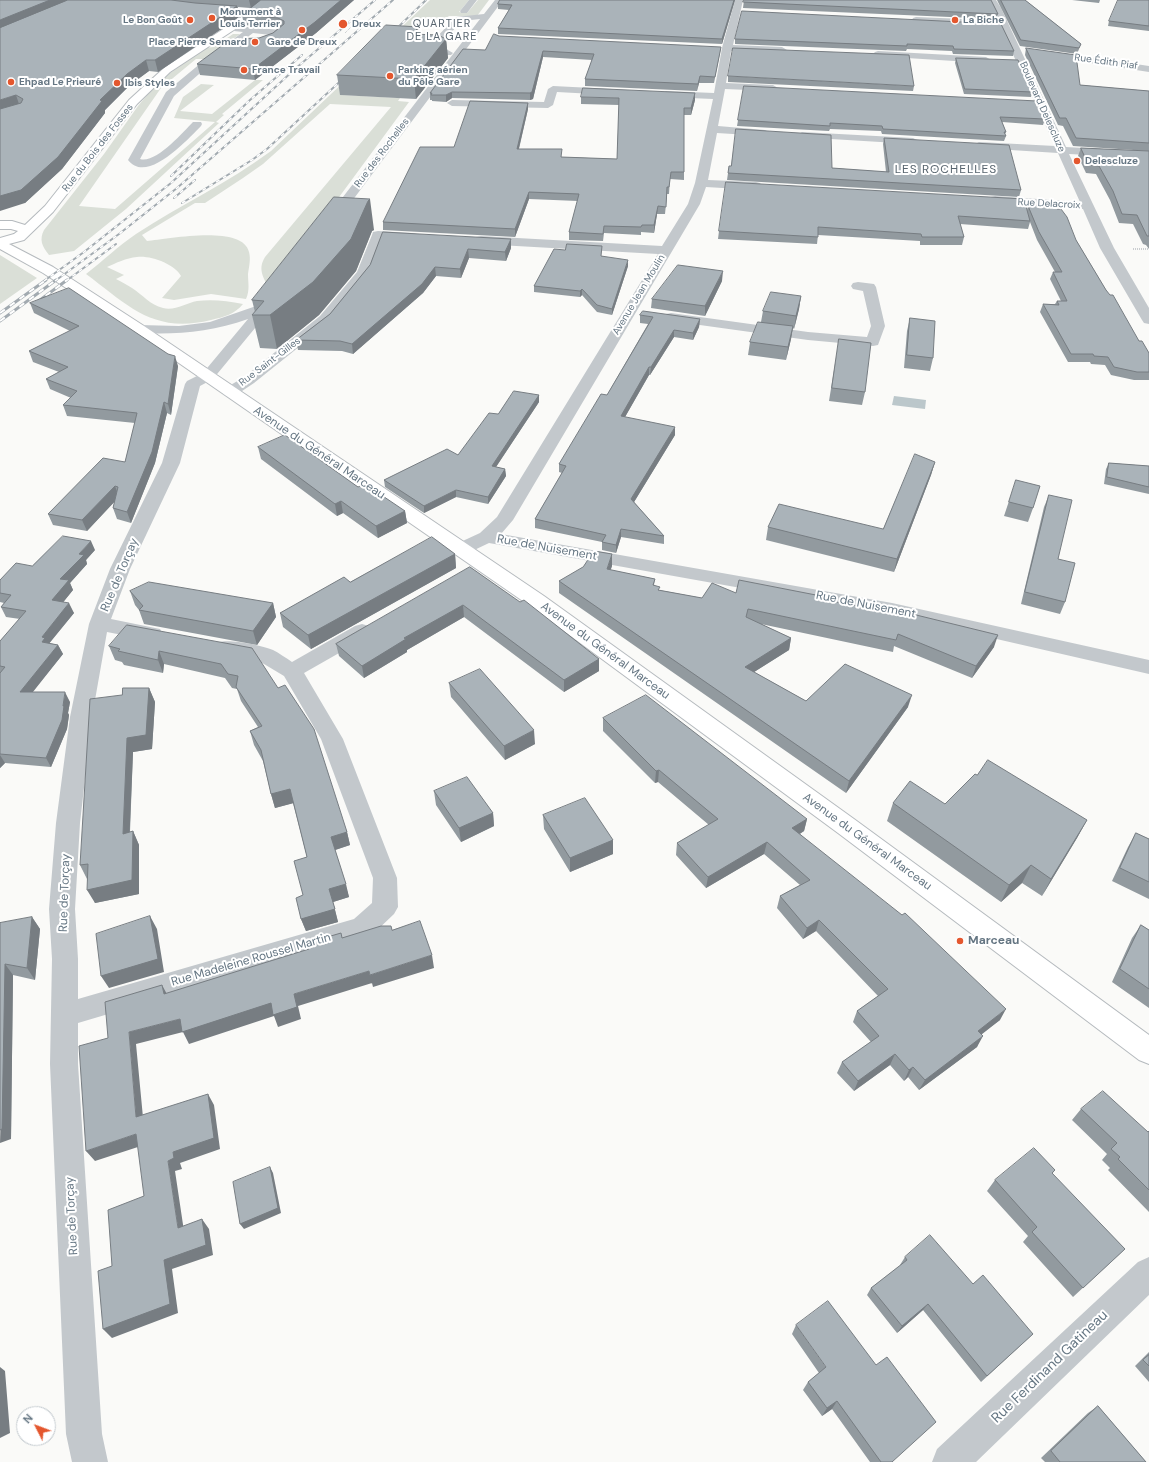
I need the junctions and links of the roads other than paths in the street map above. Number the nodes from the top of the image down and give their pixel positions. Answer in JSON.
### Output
{"nodes":[{"id":1,"x":264,"y":0,"type":"edge"},
{"id":2,"x":269,"y":0,"type":"edge"},
{"id":3,"x":473,"y":0,"type":"edge"},
{"id":4,"x":499,"y":0,"type":"edge"},
{"id":5,"x":992,"y":0,"type":"edge"},
{"id":6,"x":741,"y":8,"type":"edge"},
{"id":7,"x":197,"y":9,"type":"edge"},
{"id":8,"x":464,"y":11,"type":"dead end"},
{"id":9,"x":248,"y":12,"type":"junction"},
{"id":10,"x":482,"y":16,"type":"dead end"},
{"id":11,"x":908,"y":19,"type":"edge"},
{"id":12,"x":1004,"y":24,"type":"junction"},
{"id":13,"x":229,"y":28,"type":"junction"},
{"id":14,"x":250,"y":31,"type":"junction"},
{"id":15,"x":433,"y":32,"type":"dead end"},
{"id":16,"x":452,"y":33,"type":"dead end"},
{"id":17,"x":424,"y":37,"type":"edge"},
{"id":18,"x":440,"y":39,"type":"junction"},
{"id":19,"x":231,"y":45,"type":"junction"},
{"id":20,"x":724,"y":49,"type":"junction"},
{"id":21,"x":1015,"y":49,"type":"junction"},
{"id":22,"x":790,"y":50,"type":"edge"},
{"id":23,"x":870,"y":54,"type":"edge"},
{"id":24,"x":452,"y":55,"type":"dead end"},
{"id":25,"x":997,"y":60,"type":"edge"},
{"id":26,"x":1149,"y":69,"type":"edge"},
{"id":27,"x":780,"y":89,"type":"edge"},
{"id":28,"x":720,"y":91,"type":"junction"},
{"id":29,"x":622,"y":92,"type":"edge"},
{"id":30,"x":653,"y":93,"type":"edge"},
{"id":31,"x":1027,"y":102,"type":"edge"},
{"id":32,"x":1040,"y":102,"type":"junction"},
{"id":33,"x":452,"y":103,"type":"edge"},
{"id":34,"x":197,"y":124,"type":"dead end"},
{"id":35,"x":711,"y":129,"type":"junction"},
{"id":36,"x":773,"y":133,"type":"edge"},
{"id":37,"x":789,"y":134,"type":"edge"},
{"id":38,"x":921,"y":142,"type":"edge"},
{"id":39,"x":968,"y":145,"type":"edge"},
{"id":40,"x":1061,"y":150,"type":"junction"},
{"id":41,"x":1149,"y":155,"type":"edge"},
{"id":42,"x":701,"y":182,"type":"junction"},
{"id":43,"x":772,"y":187,"type":"edge"},
{"id":44,"x":984,"y":200,"type":"edge"},
{"id":45,"x":1087,"y":206,"type":"junction"},
{"id":46,"x":6,"y":225,"type":"edge"},
{"id":47,"x":323,"y":232,"type":"edge"},
{"id":48,"x":22,"y":233,"type":"junction"},
{"id":49,"x":426,"y":238,"type":"edge"},
{"id":50,"x":466,"y":240,"type":"edge"},
{"id":51,"x":0,"y":243,"type":"edge"},
{"id":52,"x":665,"y":250,"type":"junction"},
{"id":53,"x":48,"y":270,"type":"junction"},
{"id":54,"x":858,"y":286,"type":"dead end"},
{"id":55,"x":281,"y":288,"type":"edge"},
{"id":56,"x":266,"y":307,"type":"junction"},
{"id":57,"x":628,"y":311,"type":"junction"},
{"id":58,"x":644,"y":314,"type":"edge"},
{"id":59,"x":658,"y":316,"type":"edge"},
{"id":60,"x":1149,"y":320,"type":"edge"},
{"id":61,"x":139,"y":328,"type":"junction"},
{"id":62,"x":208,"y":376,"type":"junction"},
{"id":63,"x":230,"y":392,"type":"junction"},
{"id":64,"x":487,"y":537,"type":"junction"},
{"id":65,"x":461,"y":549,"type":"junction"},
{"id":66,"x":379,"y":622,"type":"edge"},
{"id":67,"x":99,"y":624,"type":"junction"},
{"id":68,"x":174,"y":638,"type":"edge"},
{"id":69,"x":205,"y":644,"type":"edge"},
{"id":70,"x":1149,"y":667,"type":"edge"},
{"id":71,"x":292,"y":671,"type":"junction"},
{"id":72,"x":64,"y":1015,"type":"junction"},
{"id":73,"x":1149,"y":1051,"type":"edge"},
{"id":74,"x":1149,"y":1273,"type":"edge"},
{"id":75,"x":90,"y":1462,"type":"edge"},
{"id":76,"x":950,"y":1462,"type":"edge"}],
"edges":[{"from":1,"to":9,"type":"main road"},
{"from":2,"to":9,"type":"main road"},
{"from":3,"to":8,"type":"street"},
{"from":4,"to":47,"type":"street","name":"Rue des Rochelles"},
{"from":5,"to":12,"type":"street","name":"Boulevard Delescluze"},
{"from":6,"to":20,"type":"street","name":"Avenue Jean Moulin"},
{"from":7,"to":9,"type":"street"},
{"from":9,"to":13,"type":"main road","name":"Rue du Bois des Fosses"},
{"from":9,"to":46,"type":"main road","name":"Rue du Bois des Fosses"},
{"from":10,"to":18,"type":"street"},
{"from":11,"to":12,"type":"street"},
{"from":12,"to":21,"type":"street","name":"Boulevard Delescluze"},
{"from":13,"to":14,"type":"street"},
{"from":13,"to":48,"type":"main road","name":"Rue du Bois des Fosses"},
{"from":14,"to":19,"type":"street"},
{"from":14,"to":19,"type":"street"},
{"from":15,"to":16,"type":"street"},
{"from":17,"to":18,"type":"street"},
{"from":18,"to":24,"type":"street"},
{"from":19,"to":34,"type":"street"},
{"from":20,"to":22,"type":"street"},
{"from":20,"to":28,"type":"street","name":"Avenue Jean Moulin"},
{"from":21,"to":26,"type":"street","name":"Rue Édith Piaf"},
{"from":21,"to":32,"type":"street","name":"Boulevard Delescluze"},
{"from":23,"to":25,"type":"street"},
{"from":27,"to":28,"type":"street"},
{"from":28,"to":30,"type":"street"},
{"from":28,"to":35,"type":"street","name":"Avenue Jean Moulin"},
{"from":29,"to":33,"type":"street"},
{"from":31,"to":32,"type":"street"},
{"from":32,"to":40,"type":"street","name":"Boulevard Delescluze"},
{"from":35,"to":36,"type":"street"},
{"from":35,"to":42,"type":"street","name":"Avenue Jean Moulin"},
{"from":37,"to":38,"type":"street"},
{"from":39,"to":40,"type":"street"},
{"from":40,"to":41,"type":"street"},
{"from":40,"to":45,"type":"street","name":"Boulevard Delescluze"},
{"from":42,"to":43,"type":"street"},
{"from":42,"to":52,"type":"street","name":"Avenue Jean Moulin"},
{"from":44,"to":45,"type":"street","name":"Rue Delacroix"},
{"from":45,"to":60,"type":"street","name":"Boulevard Delescluze"},
{"from":46,"to":48,"type":"main road"},
{"from":48,"to":51,"type":"main road"},
{"from":48,"to":53,"type":"main road","name":"Avenue du Général Marceau"},
{"from":49,"to":63,"type":"street","name":"Rue Saint-Gilles"},
{"from":50,"to":52,"type":"street"},
{"from":51,"to":53,"type":"main road","name":"Avenue du Général Marceau"},
{"from":52,"to":57,"type":"street","name":"Avenue Jean Moulin"},
{"from":53,"to":61,"type":"main road","name":"Avenue du Général Marceau"},
{"from":54,"to":59,"type":"street"},
{"from":55,"to":56,"type":"street"},
{"from":56,"to":61,"type":"street"},
{"from":56,"to":62,"type":"street"},
{"from":57,"to":58,"type":"street"},
{"from":57,"to":64,"type":"street","name":"Avenue Jean Moulin"},
{"from":61,"to":62,"type":"main road","name":"Avenue du Général Marceau"},
{"from":62,"to":63,"type":"main road","name":"Avenue du Général Marceau"},
{"from":62,"to":67,"type":"street","name":"Rue de Torçay"},
{"from":63,"to":65,"type":"main road","name":"Avenue du Général Marceau"},
{"from":64,"to":65,"type":"street","name":"Avenue Jean Moulin"},
{"from":64,"to":70,"type":"street","name":"Rue de Nuisement"},
{"from":65,"to":73,"type":"main road","name":"Avenue du Général Marceau"},
{"from":66,"to":71,"type":"street"},
{"from":67,"to":68,"type":"street"},
{"from":67,"to":72,"type":"street","name":"Rue de Torçay"},
{"from":69,"to":71,"type":"street","name":"Rue Madeleine Roussel Martin"},
{"from":71,"to":72,"type":"street","name":"Rue Madeleine Roussel Martin"},
{"from":72,"to":75,"type":"street","name":"Rue de Torçay"},
{"from":74,"to":76,"type":"street","name":"Rue Ferdinand Gatineau"}]}
